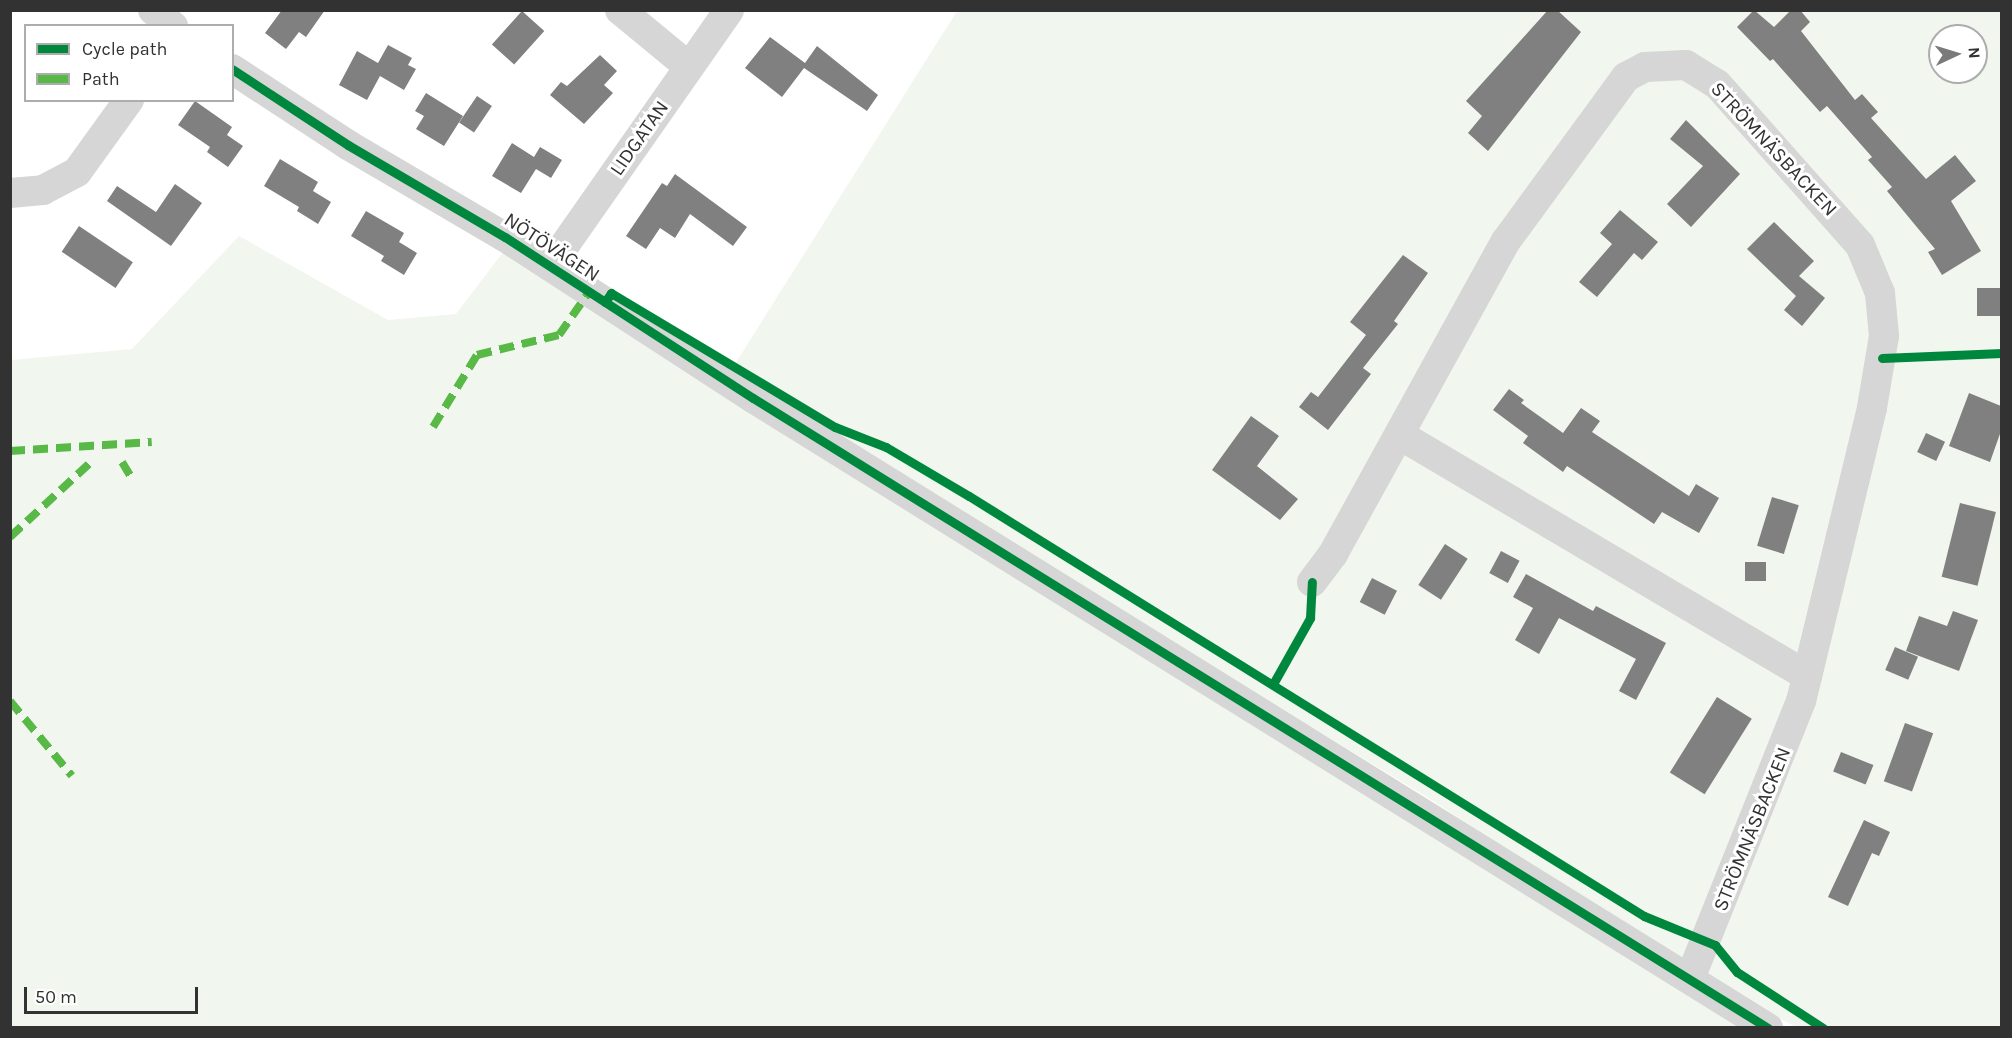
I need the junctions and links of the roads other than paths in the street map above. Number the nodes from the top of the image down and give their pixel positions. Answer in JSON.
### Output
{"nodes":[{"id":1,"x":153,"y":10,"type":"edge"},
{"id":2,"x":620,"y":10,"type":"edge"},
{"id":3,"x":729,"y":10,"type":"edge"},
{"id":4,"x":170,"y":24,"type":"edge"},
{"id":5,"x":688,"y":66,"type":"junction"},
{"id":6,"x":234,"y":70,"type":"edge"},
{"id":7,"x":128,"y":102,"type":"edge"},
{"id":8,"x":10,"y":194,"type":"edge"},
{"id":9,"x":549,"y":266,"type":"junction"},
{"id":10,"x":1400,"y":435,"type":"junction"},
{"id":11,"x":1312,"y":582,"type":"dead end"},
{"id":12,"x":1807,"y":676,"type":"junction"},
{"id":13,"x":1690,"y":979,"type":"junction"},
{"id":14,"x":1768,"y":1028,"type":"edge"}],
"edges":[{"from":1,"to":4,"type":"street"},
{"from":2,"to":5,"type":"street"},
{"from":3,"to":5,"type":"street","name":"LIDGATAN"},
{"from":5,"to":9,"type":"street","name":"LIDGATAN"},
{"from":6,"to":9,"type":"street","name":"NÖTÖVÄGEN"},
{"from":7,"to":8,"type":"street"},
{"from":9,"to":13,"type":"street","name":"NÖTÖVÄGEN"},
{"from":10,"to":11,"type":"street","name":"STRÖMNÄSBACKEN"},
{"from":10,"to":12,"type":"street"},
{"from":10,"to":12,"type":"street","name":"STRÖMNÄSBACKEN"},
{"from":12,"to":13,"type":"street","name":"STRÖMNÄSBACKEN"},
{"from":13,"to":14,"type":"street","name":"NÖTÖVÄGEN"}]}
